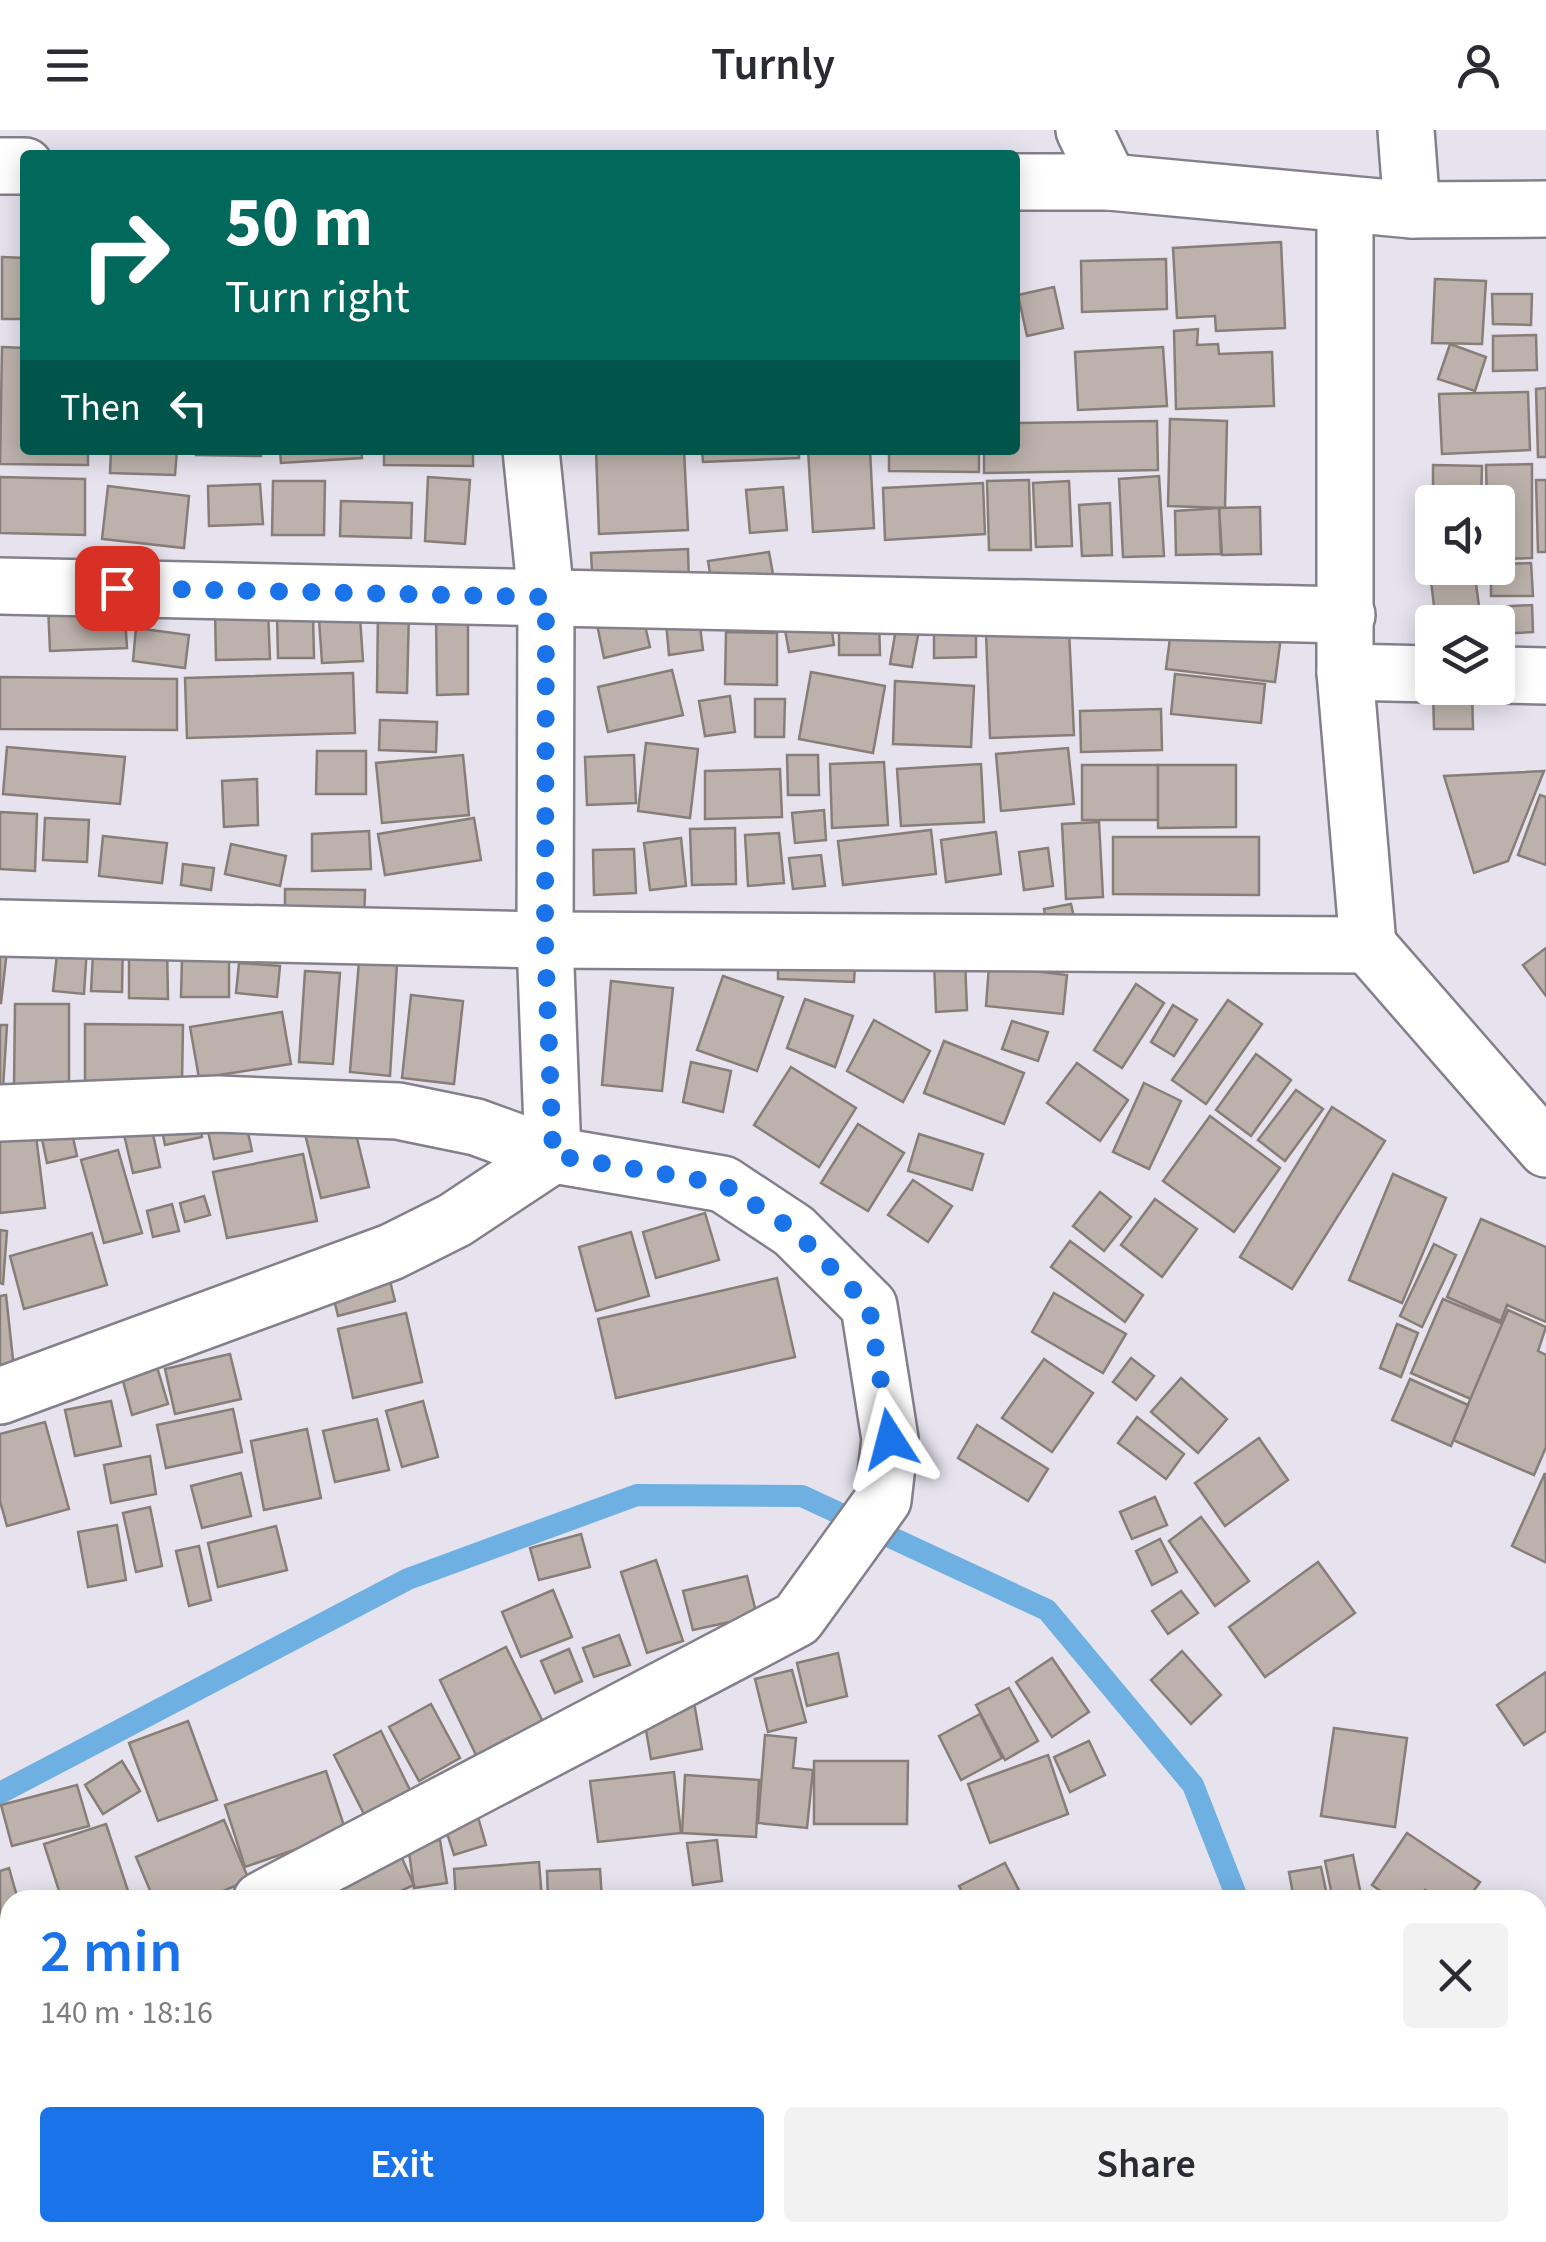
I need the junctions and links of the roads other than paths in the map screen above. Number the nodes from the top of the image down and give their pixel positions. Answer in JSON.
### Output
{"nodes":[{"id":1,"x":1084,"y":130,"type":"edge"},
{"id":2,"x":1406,"y":130,"type":"edge"},
{"id":3,"x":1020,"y":182,"type":"edge"},
{"id":4,"x":1109,"y":182,"type":"junction"},
{"id":5,"x":1346,"y":204,"type":"junction"},
{"id":6,"x":1546,"y":209,"type":"edge"},
{"id":7,"x":1412,"y":210,"type":"junction"},
{"id":8,"x":532,"y":455,"type":"edge"},
{"id":9,"x":0,"y":586,"type":"edge"},
{"id":10,"x":546,"y":597,"type":"junction"},
{"id":11,"x":1348,"y":615,"type":"junction"},
{"id":12,"x":1345,"y":672,"type":"junction"},
{"id":13,"x":1415,"y":674,"type":"edge"},
{"id":14,"x":1515,"y":675,"type":"edge"},
{"id":15,"x":1546,"y":676,"type":"edge"},
{"id":16,"x":0,"y":928,"type":"edge"},
{"id":17,"x":545,"y":940,"type":"junction"},
{"id":18,"x":1368,"y":945,"type":"junction"},
{"id":19,"x":0,"y":1113,"type":"edge"},
{"id":20,"x":1546,"y":1149,"type":"edge"},
{"id":21,"x":553,"y":1155,"type":"junction"},
{"id":22,"x":0,"y":1396,"type":"edge"},
{"id":23,"x":280,"y":1890,"type":"edge"}],
"edges":[{"from":1,"to":4,"type":"street"},
{"from":2,"to":7,"type":"street"},
{"from":3,"to":4,"type":"street"},
{"from":4,"to":5,"type":"street"},
{"from":5,"to":7,"type":"street"},
{"from":5,"to":11,"type":"street"},
{"from":6,"to":7,"type":"street"},
{"from":8,"to":10,"type":"street"},
{"from":9,"to":10,"type":"street"},
{"from":10,"to":11,"type":"street"},
{"from":10,"to":17,"type":"street"},
{"from":11,"to":12,"type":"street"},
{"from":12,"to":13,"type":"street"},
{"from":12,"to":18,"type":"street"},
{"from":14,"to":15,"type":"street"},
{"from":16,"to":17,"type":"street"},
{"from":17,"to":18,"type":"street"},
{"from":17,"to":21,"type":"street"},
{"from":18,"to":20,"type":"street"},
{"from":19,"to":21,"type":"street"},
{"from":21,"to":22,"type":"street"},
{"from":21,"to":23,"type":"street"}]}
